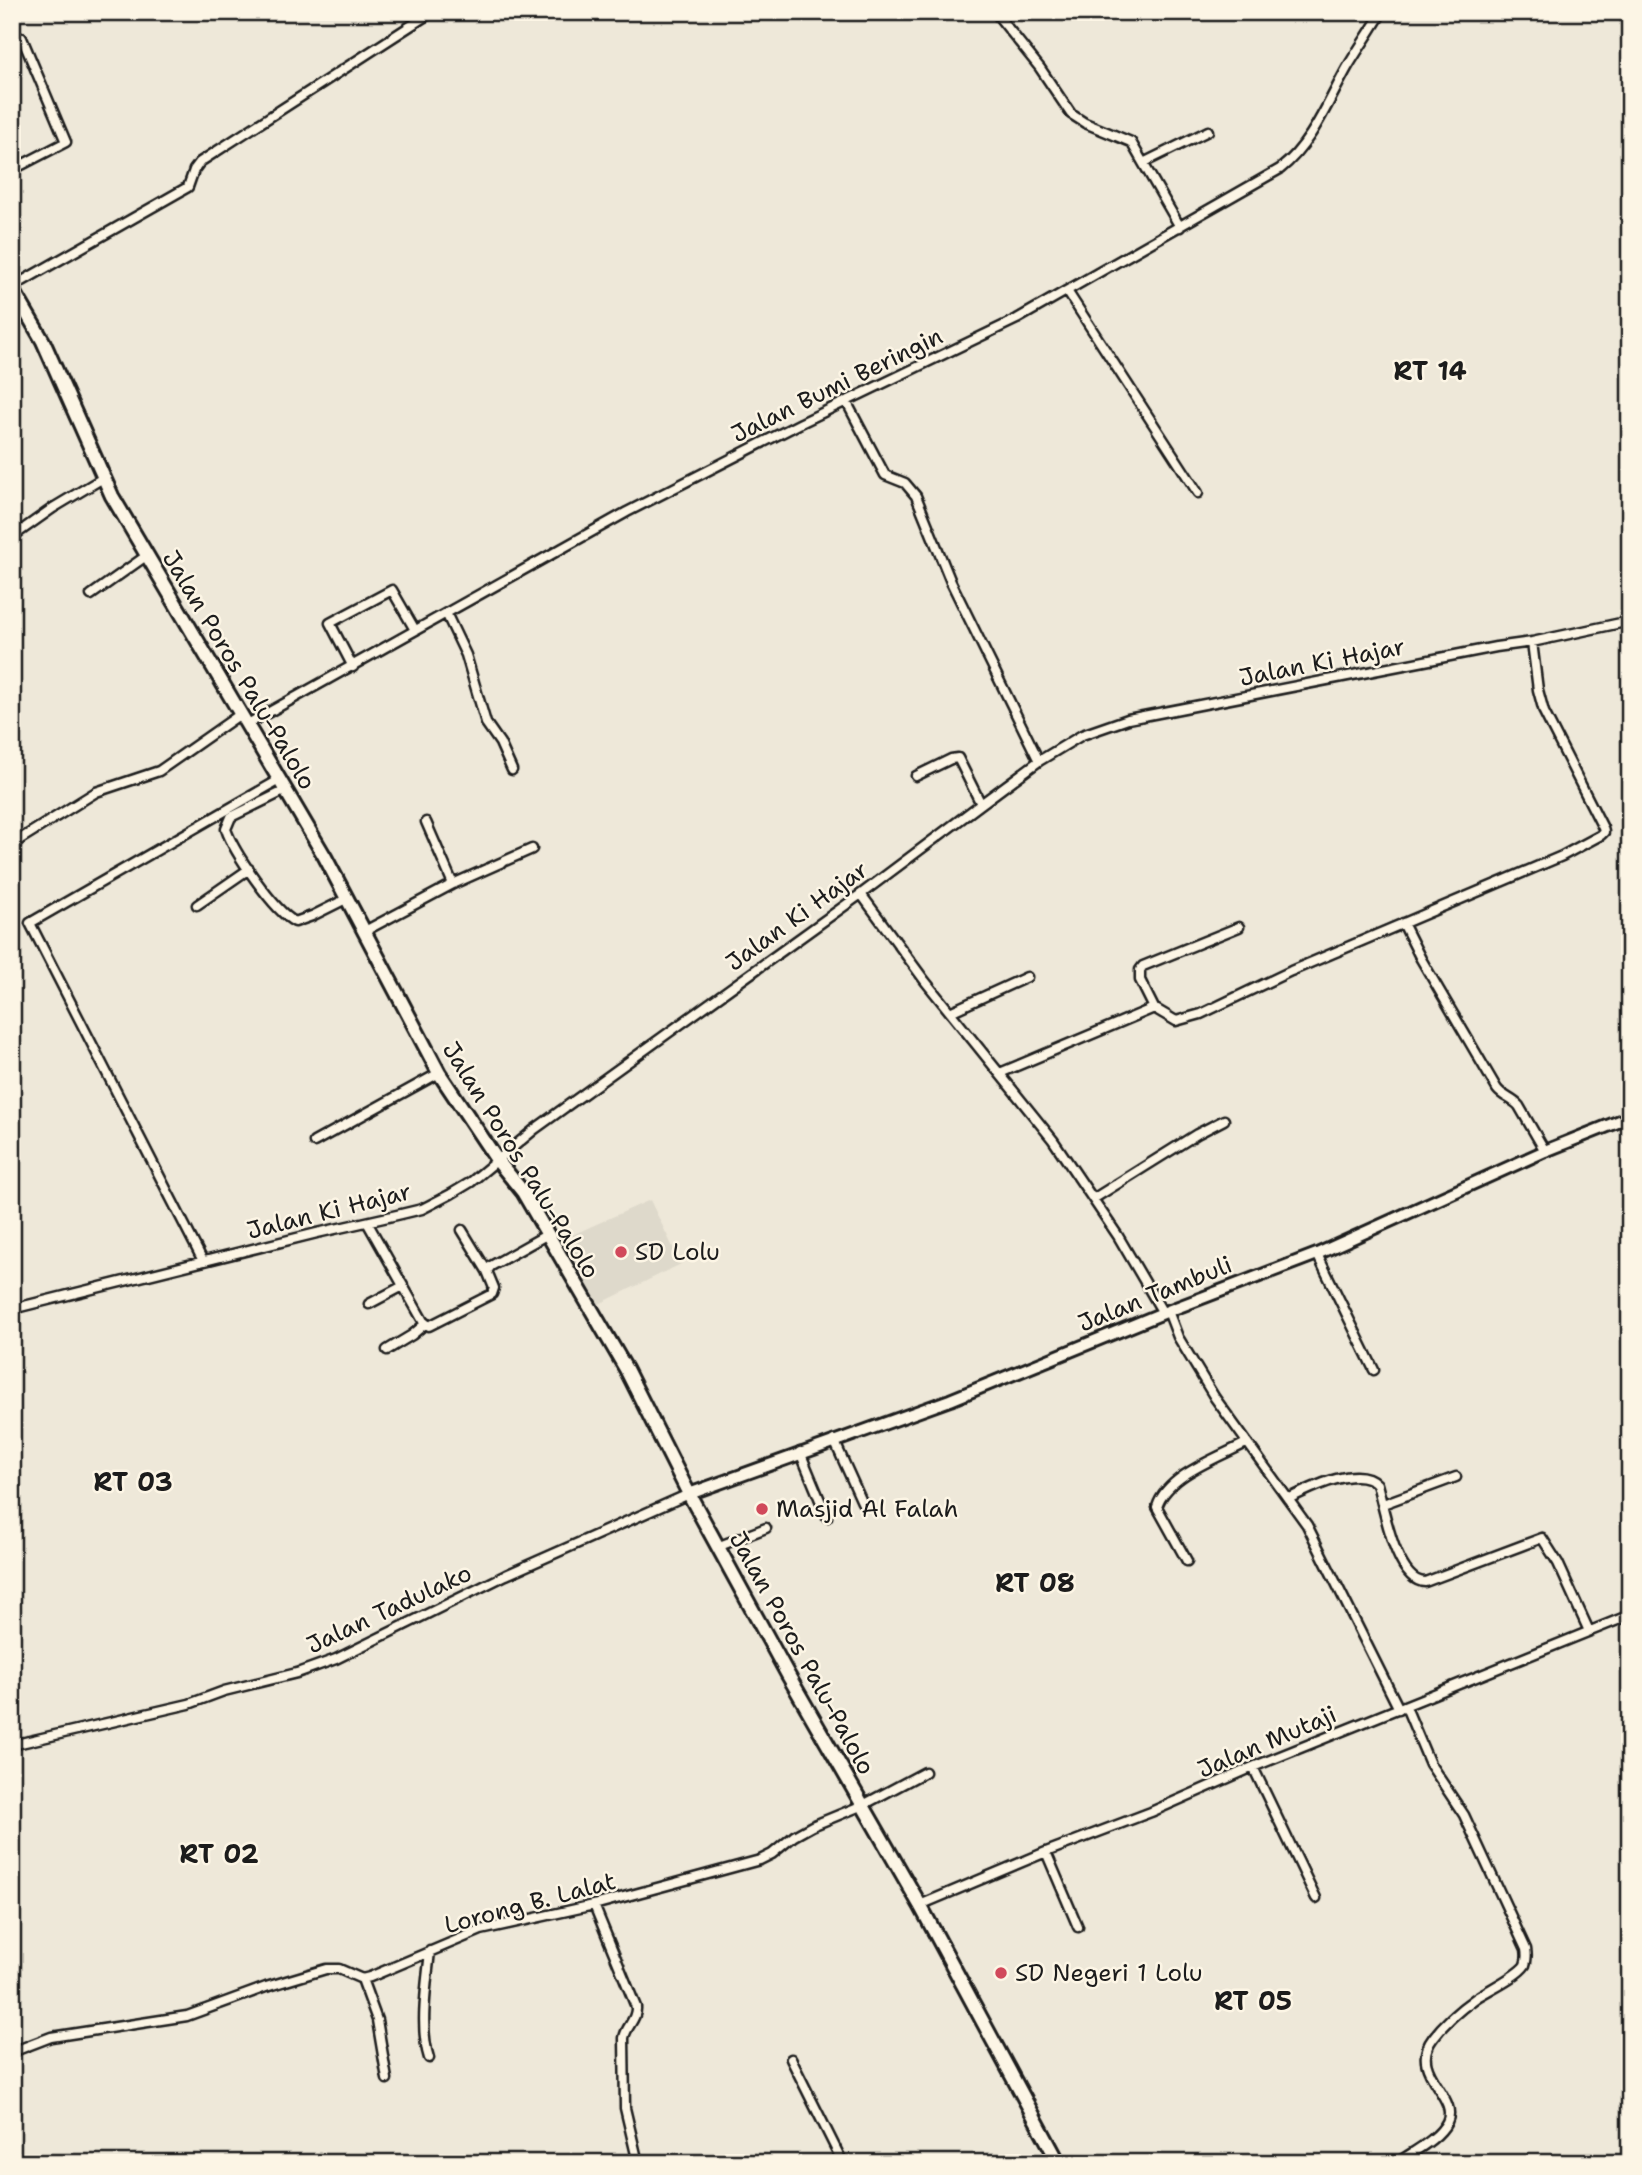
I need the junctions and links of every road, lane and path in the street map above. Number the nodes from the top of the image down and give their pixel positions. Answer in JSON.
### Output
{"nodes":[{"id":1,"x":432,"y":12,"type":"edge"},
{"id":2,"x":995,"y":12,"type":"edge"},
{"id":3,"x":1382,"y":12,"type":"edge"},
{"id":4,"x":12,"y":43,"type":"edge"},
{"id":5,"x":1208,"y":131,"type":"dead end"},
{"id":6,"x":1143,"y":163,"type":"junction"},
{"id":7,"x":12,"y":170,"type":"edge"},
{"id":8,"x":1180,"y":227,"type":"junction"},
{"id":9,"x":12,"y":288,"type":"edge"},
{"id":10,"x":1067,"y":291,"type":"junction"},
{"id":11,"x":846,"y":401,"type":"junction"},
{"id":12,"x":103,"y":478,"type":"junction"},
{"id":13,"x":1198,"y":493,"type":"dead end"},
{"id":14,"x":12,"y":537,"type":"edge"},
{"id":15,"x":146,"y":556,"type":"junction"},
{"id":16,"x":91,"y":595,"type":"dead end"},
{"id":17,"x":446,"y":613,"type":"junction"},
{"id":18,"x":1630,"y":621,"type":"edge"},
{"id":19,"x":415,"y":631,"type":"junction"},
{"id":20,"x":1532,"y":642,"type":"junction"},
{"id":21,"x":353,"y":667,"type":"junction"},
{"id":22,"x":242,"y":720,"type":"junction"},
{"id":23,"x":1039,"y":761,"type":"junction"},
{"id":24,"x":512,"y":769,"type":"dead end"},
{"id":25,"x":916,"y":776,"type":"dead end"},
{"id":26,"x":282,"y":785,"type":"junction"},
{"id":27,"x":981,"y":804,"type":"junction"},
{"id":28,"x":426,"y":822,"type":"dead end"},
{"id":29,"x":12,"y":846,"type":"edge"},
{"id":30,"x":531,"y":849,"type":"dead end"},
{"id":31,"x":248,"y":869,"type":"junction"},
{"id":32,"x":453,"y":884,"type":"junction"},
{"id":33,"x":861,"y":894,"type":"junction"},
{"id":34,"x":346,"y":899,"type":"junction"},
{"id":35,"x":197,"y":905,"type":"dead end"},
{"id":36,"x":1403,"y":923,"type":"junction"},
{"id":37,"x":1239,"y":928,"type":"dead end"},
{"id":38,"x":363,"y":932,"type":"junction"},
{"id":39,"x":1027,"y":977,"type":"dead end"},
{"id":40,"x":1154,"y":1008,"type":"junction"},
{"id":41,"x":950,"y":1012,"type":"junction"},
{"id":42,"x":439,"y":1073,"type":"junction"},
{"id":43,"x":1000,"y":1073,"type":"junction"},
{"id":44,"x":1630,"y":1116,"type":"edge"},
{"id":45,"x":1224,"y":1120,"type":"dead end"},
{"id":46,"x":314,"y":1142,"type":"dead end"},
{"id":47,"x":1545,"y":1150,"type":"junction"},
{"id":48,"x":497,"y":1160,"type":"junction"},
{"id":49,"x":1093,"y":1199,"type":"junction"},
{"id":50,"x":368,"y":1222,"type":"junction"},
{"id":51,"x":462,"y":1230,"type":"dead end"},
{"id":52,"x":548,"y":1234,"type":"junction"},
{"id":53,"x":1317,"y":1254,"type":"junction"},
{"id":54,"x":203,"y":1261,"type":"junction"},
{"id":55,"x":487,"y":1271,"type":"junction"},
{"id":56,"x":403,"y":1286,"type":"junction"},
{"id":57,"x":369,"y":1304,"type":"dead end"},
{"id":58,"x":12,"y":1309,"type":"edge"},
{"id":59,"x":1166,"y":1312,"type":"junction"},
{"id":60,"x":425,"y":1324,"type":"junction"},
{"id":61,"x":387,"y":1350,"type":"dead end"},
{"id":62,"x":1374,"y":1370,"type":"dead end"},
{"id":63,"x":834,"y":1440,"type":"junction"},
{"id":64,"x":1246,"y":1443,"type":"junction"},
{"id":65,"x":800,"y":1452,"type":"junction"},
{"id":66,"x":1455,"y":1477,"type":"dead end"},
{"id":67,"x":688,"y":1494,"type":"junction"},
{"id":68,"x":1288,"y":1499,"type":"junction"},
{"id":69,"x":862,"y":1502,"type":"dead end"},
{"id":70,"x":1383,"y":1504,"type":"junction"},
{"id":71,"x":827,"y":1517,"type":"dead end"},
{"id":72,"x":766,"y":1528,"type":"dead end"},
{"id":73,"x":718,"y":1547,"type":"junction"},
{"id":74,"x":1187,"y":1561,"type":"dead end"},
{"id":75,"x":1630,"y":1615,"type":"edge"},
{"id":76,"x":1589,"y":1632,"type":"junction"},
{"id":77,"x":1403,"y":1708,"type":"junction"},
{"id":78,"x":12,"y":1745,"type":"edge"},
{"id":79,"x":1253,"y":1768,"type":"junction"},
{"id":80,"x":925,"y":1772,"type":"dead end"},
{"id":81,"x":863,"y":1805,"type":"junction"},
{"id":82,"x":1046,"y":1852,"type":"junction"},
{"id":83,"x":1316,"y":1898,"type":"dead end"},
{"id":84,"x":594,"y":1905,"type":"junction"},
{"id":85,"x":920,"y":1905,"type":"junction"},
{"id":86,"x":1078,"y":1927,"type":"dead end"},
{"id":87,"x":430,"y":1951,"type":"junction"},
{"id":88,"x":362,"y":1979,"type":"junction"},
{"id":89,"x":12,"y":2052,"type":"edge"},
{"id":90,"x":429,"y":2057,"type":"dead end"},
{"id":91,"x":791,"y":2059,"type":"dead end"},
{"id":92,"x":387,"y":2079,"type":"dead end"},
{"id":93,"x":638,"y":2163,"type":"edge"},
{"id":94,"x":843,"y":2163,"type":"edge"},
{"id":95,"x":1059,"y":2163,"type":"edge"},
{"id":96,"x":1396,"y":2163,"type":"edge"}],
"edges":[{"from":1,"to":9,"type":"street"},
{"from":2,"to":6,"type":"street"},
{"from":3,"to":8,"type":"street","name":"Jalan Bumi Beringin"},
{"from":4,"to":7,"type":"street"},
{"from":5,"to":6,"type":"street"},
{"from":6,"to":8,"type":"street"},
{"from":8,"to":10,"type":"street","name":"Jalan Bumi Beringin"},
{"from":9,"to":12,"type":"main road","name":"Jalan Poros Palu-Palolo"},
{"from":10,"to":11,"type":"street","name":"Jalan Bumi Beringin"},
{"from":10,"to":13,"type":"street"},
{"from":11,"to":17,"type":"street","name":"Jalan Bumi Beringin"},
{"from":11,"to":23,"type":"street"},
{"from":12,"to":14,"type":"street"},
{"from":12,"to":15,"type":"main road","name":"Jalan Poros Palu-Palolo"},
{"from":15,"to":16,"type":"street"},
{"from":15,"to":22,"type":"main road","name":"Jalan Poros Palu-Palolo"},
{"from":17,"to":19,"type":"street","name":"Jalan Bumi Beringin"},
{"from":17,"to":24,"type":"street"},
{"from":18,"to":20,"type":"street","name":"Jalan Ki Hajar"},
{"from":19,"to":21,"type":"street","name":"Jalan Bumi Beringin"},
{"from":19,"to":21,"type":"street"},
{"from":20,"to":23,"type":"street","name":"Jalan Ki Hajar"},
{"from":20,"to":36,"type":"street"},
{"from":21,"to":22,"type":"street","name":"Jalan Bumi Beringin"},
{"from":22,"to":26,"type":"main road","name":"Jalan Poros Palu-Palolo"},
{"from":22,"to":29,"type":"street","name":"Jalan Bumi Beringin"},
{"from":23,"to":27,"type":"street","name":"Jalan Ki Hajar"},
{"from":25,"to":27,"type":"street"},
{"from":26,"to":31,"type":"street"},
{"from":26,"to":34,"type":"main road","name":"Jalan Poros Palu-Palolo"},
{"from":26,"to":54,"type":"street"},
{"from":27,"to":33,"type":"street","name":"Jalan Ki Hajar"},
{"from":28,"to":32,"type":"street"},
{"from":30,"to":32,"type":"street"},
{"from":31,"to":34,"type":"street"},
{"from":31,"to":35,"type":"street"},
{"from":32,"to":38,"type":"street"},
{"from":33,"to":41,"type":"street"},
{"from":33,"to":48,"type":"street","name":"Jalan Ki Hajar"},
{"from":34,"to":38,"type":"main road","name":"Jalan Poros Palu-Palolo"},
{"from":36,"to":40,"type":"street"},
{"from":36,"to":47,"type":"street"},
{"from":37,"to":40,"type":"street"},
{"from":38,"to":42,"type":"main road","name":"Jalan Poros Palu-Palolo"},
{"from":39,"to":41,"type":"street"},
{"from":40,"to":43,"type":"street"},
{"from":41,"to":43,"type":"street"},
{"from":42,"to":46,"type":"street"},
{"from":42,"to":48,"type":"main road","name":"Jalan Poros Palu-Palolo"},
{"from":43,"to":49,"type":"street"},
{"from":44,"to":47,"type":"street","name":"Jalan Tambuli"},
{"from":45,"to":49,"type":"street"},
{"from":47,"to":53,"type":"street","name":"Jalan Tambuli"},
{"from":48,"to":50,"type":"street","name":"Jalan Ki Hajar"},
{"from":48,"to":52,"type":"main road","name":"Jalan Poros Palu-Palolo"},
{"from":49,"to":59,"type":"street"},
{"from":50,"to":54,"type":"street","name":"Jalan Ki Hajar"},
{"from":50,"to":56,"type":"street"},
{"from":51,"to":55,"type":"street"},
{"from":52,"to":55,"type":"street"},
{"from":52,"to":67,"type":"main road","name":"Jalan Poros Palu-Palolo"},
{"from":53,"to":59,"type":"street","name":"Jalan Tambuli"},
{"from":53,"to":62,"type":"street"},
{"from":54,"to":58,"type":"street","name":"Jalan Ki Hajar"},
{"from":55,"to":60,"type":"street"},
{"from":56,"to":57,"type":"street"},
{"from":56,"to":60,"type":"street"},
{"from":59,"to":63,"type":"street","name":"Jalan Tambuli"},
{"from":59,"to":64,"type":"street"},
{"from":60,"to":61,"type":"street"},
{"from":63,"to":65,"type":"street","name":"Jalan Tambuli"},
{"from":63,"to":69,"type":"street"},
{"from":64,"to":68,"type":"street"},
{"from":64,"to":74,"type":"street"},
{"from":65,"to":67,"type":"street","name":"Jalan Tambuli"},
{"from":65,"to":71,"type":"street"},
{"from":66,"to":70,"type":"street"},
{"from":67,"to":73,"type":"main road","name":"Jalan Poros Palu-Palolo"},
{"from":67,"to":78,"type":"street","name":"Jalan Tadulako"},
{"from":68,"to":70,"type":"street"},
{"from":68,"to":77,"type":"street"},
{"from":70,"to":76,"type":"street"},
{"from":72,"to":73,"type":"street"},
{"from":73,"to":81,"type":"main road","name":"Jalan Poros Palu-Palolo"},
{"from":75,"to":76,"type":"street","name":"Jalan Mutaji"},
{"from":76,"to":77,"type":"street","name":"Jalan Mutaji"},
{"from":77,"to":79,"type":"street","name":"Jalan Mutaji"},
{"from":77,"to":96,"type":"street"},
{"from":79,"to":82,"type":"street","name":"Jalan Mutaji"},
{"from":79,"to":83,"type":"street"},
{"from":80,"to":81,"type":"street","name":"Lorong B. Lalat"},
{"from":81,"to":84,"type":"street","name":"Lorong B. Lalat"},
{"from":81,"to":85,"type":"main road","name":"Jalan Poros Palu-Palolo"},
{"from":82,"to":85,"type":"street","name":"Jalan Mutaji"},
{"from":82,"to":86,"type":"street"},
{"from":84,"to":87,"type":"street","name":"Lorong B. Lalat"},
{"from":84,"to":93,"type":"street"},
{"from":85,"to":95,"type":"main road","name":"Jalan Poros Palu-Palolo"},
{"from":87,"to":88,"type":"street","name":"Lorong B. Lalat"},
{"from":87,"to":90,"type":"street"},
{"from":88,"to":89,"type":"street"},
{"from":88,"to":92,"type":"street"},
{"from":91,"to":94,"type":"street"}]}
